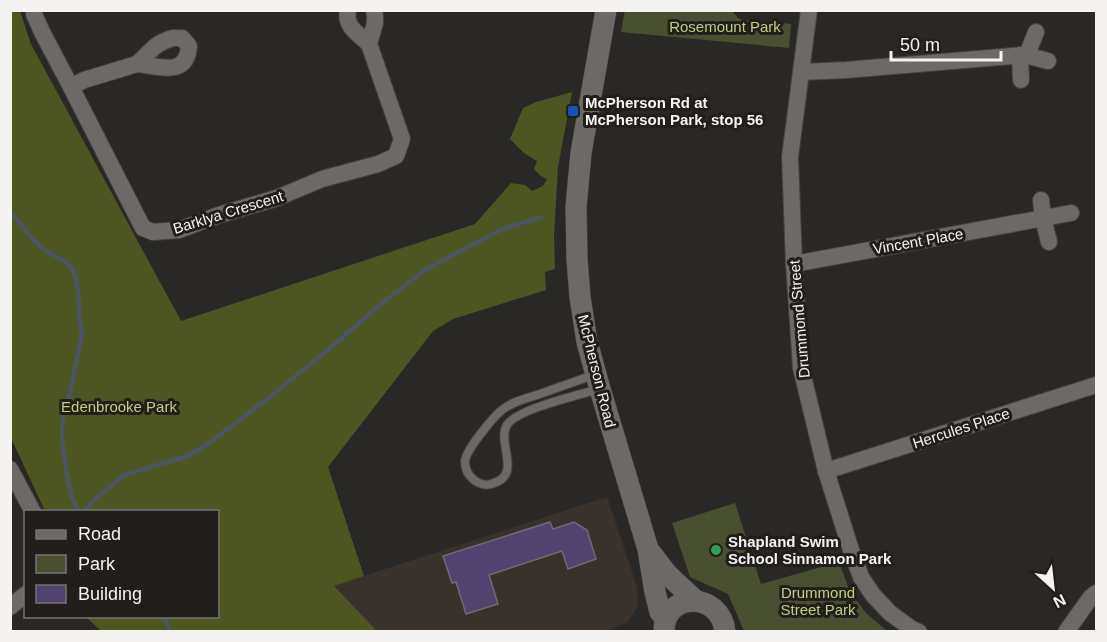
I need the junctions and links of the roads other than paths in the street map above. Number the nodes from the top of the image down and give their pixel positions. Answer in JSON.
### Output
{"nodes":[{"id":1,"x":34,"y":10,"type":"edge"},
{"id":2,"x":348,"y":10,"type":"edge"},
{"id":3,"x":374,"y":10,"type":"edge"},
{"id":4,"x":606,"y":10,"type":"edge"},
{"id":5,"x":809,"y":10,"type":"edge"},
{"id":6,"x":1036,"y":32,"type":"dead end"},
{"id":7,"x":369,"y":44,"type":"junction"},
{"id":8,"x":1023,"y":55,"type":"junction"},
{"id":9,"x":1048,"y":62,"type":"dead end"},
{"id":10,"x":137,"y":64,"type":"dead end"},
{"id":11,"x":802,"y":72,"type":"junction"},
{"id":12,"x":1021,"y":80,"type":"dead end"},
{"id":13,"x":71,"y":87,"type":"junction"},
{"id":14,"x":1041,"y":200,"type":"dead end"},
{"id":15,"x":1071,"y":213,"type":"dead end"},
{"id":16,"x":1043,"y":218,"type":"junction"},
{"id":17,"x":1049,"y":242,"type":"dead end"},
{"id":18,"x":794,"y":264,"type":"junction"},
{"id":19,"x":598,"y":382,"type":"junction"},
{"id":20,"x":1096,"y":385,"type":"edge"},
{"id":21,"x":529,"y":398,"type":"junction"},
{"id":22,"x":532,"y":410,"type":"junction"},
{"id":23,"x":10,"y":469,"type":"edge"},
{"id":24,"x":826,"y":471,"type":"junction"},
{"id":25,"x":32,"y":510,"type":"edge"},
{"id":26,"x":648,"y":549,"type":"junction"},
{"id":27,"x":1096,"y":593,"type":"edge"},
{"id":28,"x":24,"y":596,"type":"edge"},
{"id":29,"x":695,"y":600,"type":"junction"},
{"id":30,"x":24,"y":601,"type":"edge"},
{"id":31,"x":10,"y":607,"type":"edge"},
{"id":32,"x":662,"y":627,"type":"edge"},
{"id":33,"x":725,"y":631,"type":"edge"},
{"id":34,"x":919,"y":632,"type":"edge"},
{"id":35,"x":1066,"y":632,"type":"edge"}],
"edges":[{"from":1,"to":13,"type":"street","name":"Barklya Crescent"},
{"from":2,"to":7,"type":"street","name":"Barklya Crescent"},
{"from":3,"to":7,"type":"street"},
{"from":4,"to":19,"type":"street","name":"McPherson Road"},
{"from":5,"to":11,"type":"street","name":"Drummond Street"},
{"from":6,"to":8,"type":"street"},
{"from":7,"to":13,"type":"street","name":"Barklya Crescent"},
{"from":8,"to":9,"type":"street"},
{"from":8,"to":11,"type":"street"},
{"from":8,"to":12,"type":"street"},
{"from":10,"to":13,"type":"street"},
{"from":11,"to":18,"type":"street","name":"Drummond Street"},
{"from":14,"to":16,"type":"street"},
{"from":15,"to":16,"type":"street","name":"Vincent Place"},
{"from":16,"to":17,"type":"street"},
{"from":16,"to":18,"type":"street","name":"Vincent Place"},
{"from":18,"to":24,"type":"street","name":"Drummond Street"},
{"from":19,"to":21,"type":"lane"},
{"from":19,"to":22,"type":"lane"},
{"from":19,"to":26,"type":"street","name":"McPherson Road"},
{"from":20,"to":24,"type":"street","name":"Hercules Place"},
{"from":21,"to":22,"type":"lane"},
{"from":21,"to":22,"type":"lane"},
{"from":23,"to":25,"type":"street"},
{"from":24,"to":34,"type":"street","name":"Drummond Street"},
{"from":26,"to":29,"type":"street"},
{"from":26,"to":32,"type":"street"},
{"from":27,"to":35,"type":"street"},
{"from":28,"to":31,"type":"street"},
{"from":29,"to":32,"type":"street"},
{"from":29,"to":33,"type":"street"},
{"from":30,"to":31,"type":"street"}]}
